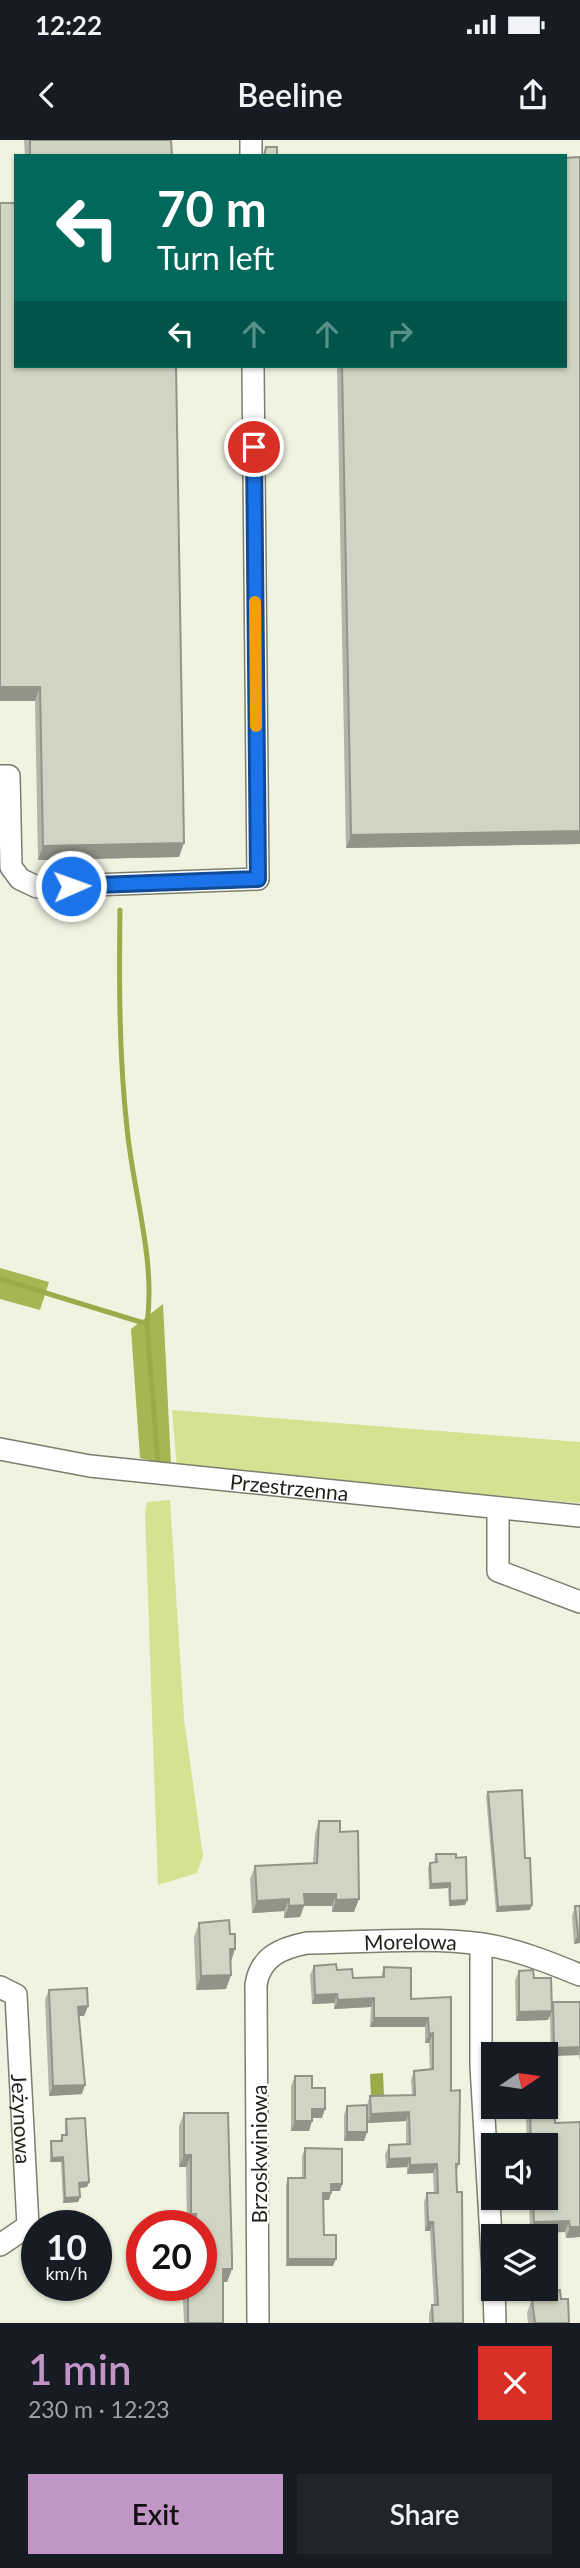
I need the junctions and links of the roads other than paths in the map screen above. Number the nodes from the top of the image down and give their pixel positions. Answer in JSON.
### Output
{"nodes":[{"id":1,"x":253,"y":368,"type":"edge"},
{"id":2,"x":0,"y":776,"type":"edge"},
{"id":3,"x":0,"y":1449,"type":"edge"},
{"id":4,"x":498,"y":1508,"type":"junction"},
{"id":5,"x":580,"y":1516,"type":"edge"},
{"id":6,"x":580,"y":1602,"type":"edge"},
{"id":7,"x":481,"y":1944,"type":"junction"},
{"id":8,"x":580,"y":1975,"type":"edge"},
{"id":9,"x":256,"y":1985,"type":"joint"},
{"id":10,"x":0,"y":1987,"type":"edge"},
{"id":11,"x":490,"y":2224,"type":"edge"},
{"id":12,"x":0,"y":2245,"type":"edge"},
{"id":13,"x":494,"y":2301,"type":"edge"},
{"id":14,"x":258,"y":2323,"type":"edge"},
{"id":15,"x":495,"y":2323,"type":"edge"}],
"edges":[{"from":1,"to":2,"type":"street"},
{"from":3,"to":4,"type":"street","name":"Przestrzenna"},
{"from":4,"to":5,"type":"street","name":"Przestrzenna"},
{"from":4,"to":6,"type":"street"},
{"from":7,"to":8,"type":"street","name":"Morelowa"},
{"from":7,"to":9,"type":"street","name":"Morelowa"},
{"from":7,"to":11,"type":"street"},
{"from":9,"to":14,"type":"street","name":"Brzoskwiniowa"},
{"from":10,"to":12,"type":"street","name":"Jeżynowa"},
{"from":13,"to":15,"type":"street"}]}
